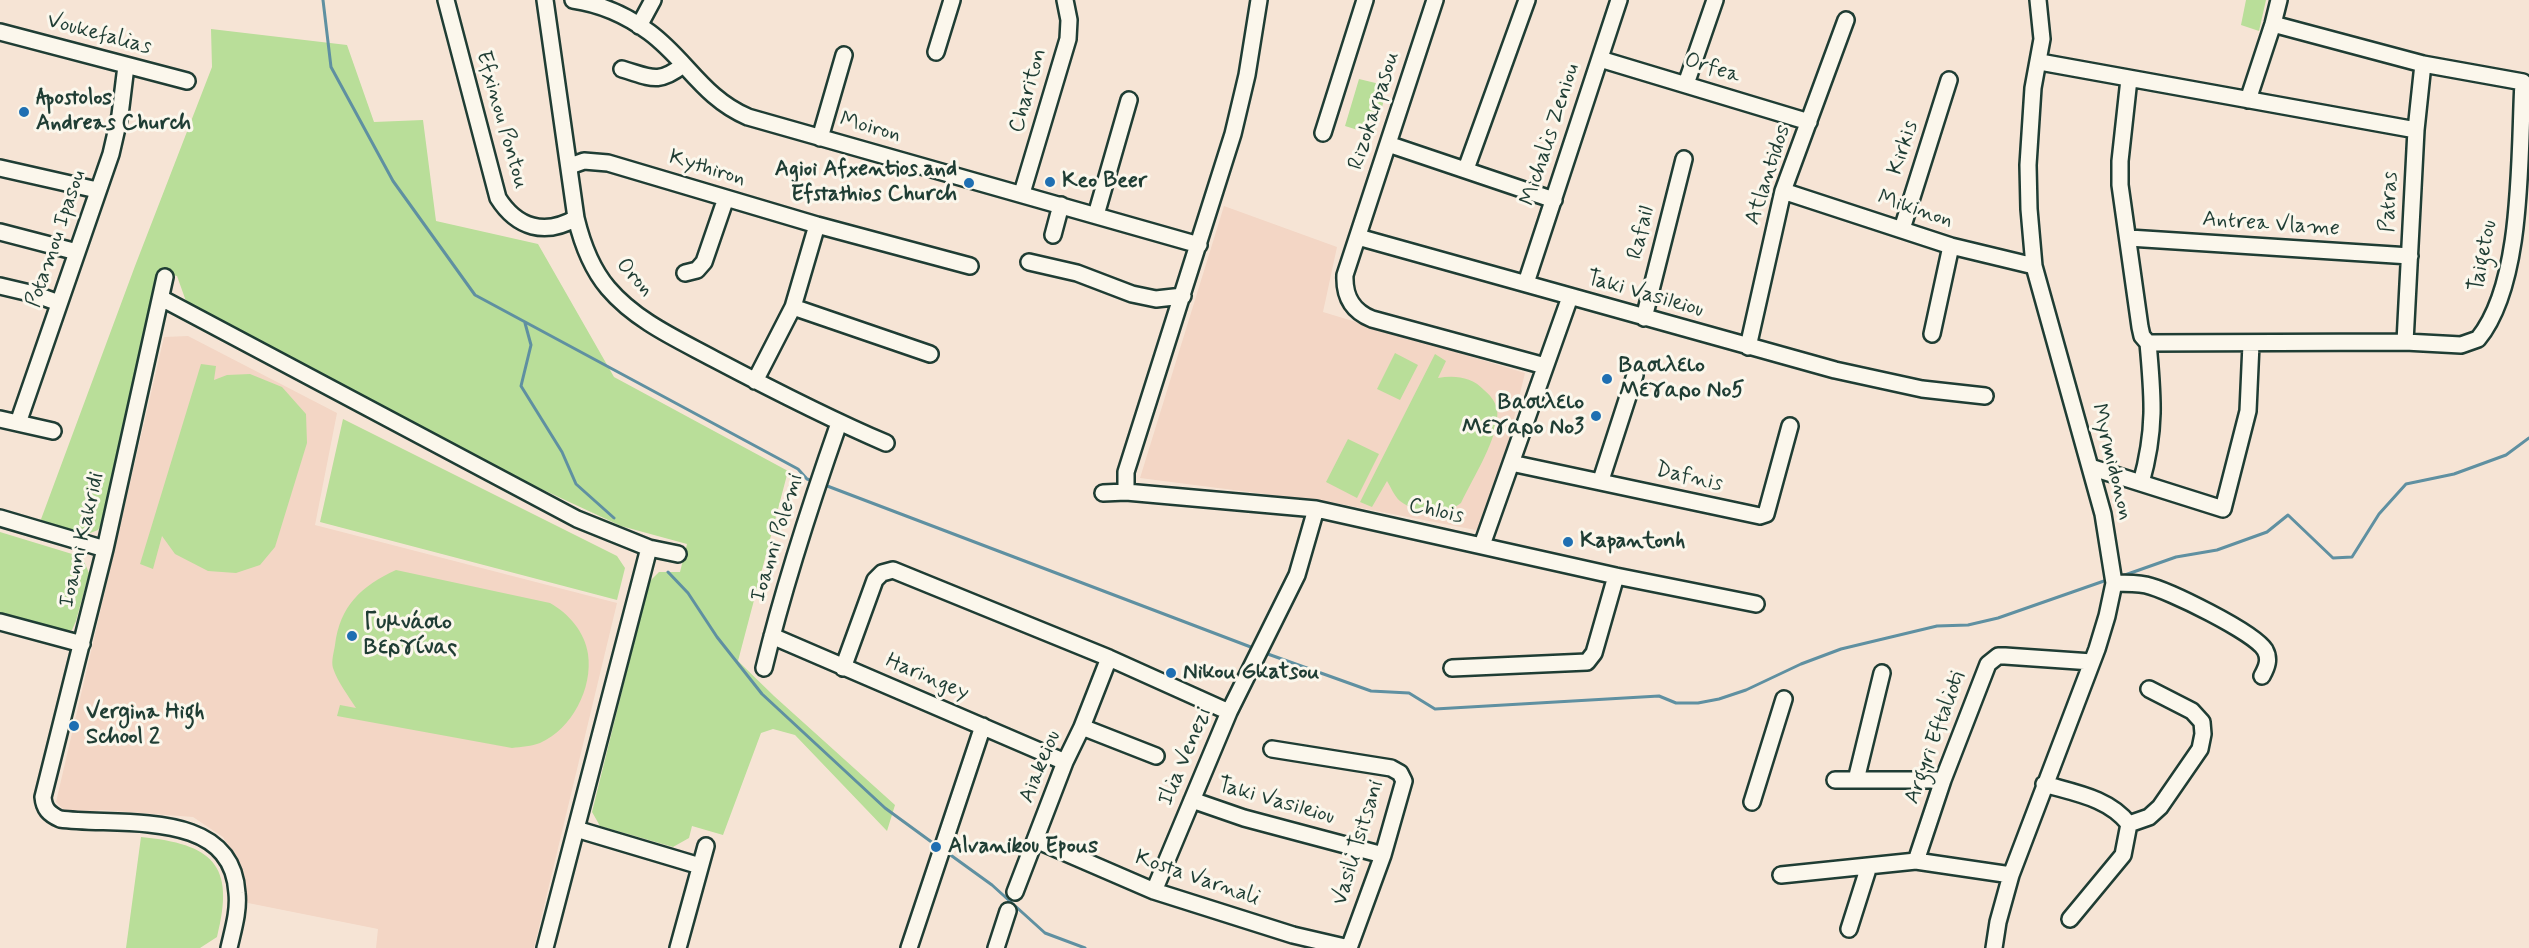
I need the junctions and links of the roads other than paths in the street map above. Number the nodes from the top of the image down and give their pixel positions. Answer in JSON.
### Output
{"nodes":[{"id":1,"x":446,"y":0,"type":"edge"},
{"id":2,"x":573,"y":0,"type":"edge"},
{"id":3,"x":653,"y":0,"type":"edge"},
{"id":4,"x":952,"y":0,"type":"edge"},
{"id":5,"x":1065,"y":0,"type":"edge"},
{"id":6,"x":1259,"y":0,"type":"edge"},
{"id":7,"x":1365,"y":0,"type":"edge"},
{"id":8,"x":1435,"y":0,"type":"edge"},
{"id":9,"x":1527,"y":0,"type":"edge"},
{"id":10,"x":1619,"y":0,"type":"edge"},
{"id":11,"x":1715,"y":0,"type":"edge"},
{"id":12,"x":2038,"y":0,"type":"edge"},
{"id":13,"x":2278,"y":0,"type":"edge"},
{"id":14,"x":550,"y":2,"type":"edge"},
{"id":15,"x":1846,"y":20,"type":"dead end"},
{"id":16,"x":2273,"y":24,"type":"junction"},
{"id":17,"x":639,"y":26,"type":"junction"},
{"id":18,"x":0,"y":32,"type":"edge"},
{"id":19,"x":936,"y":52,"type":"dead end"},
{"id":20,"x":844,"y":55,"type":"dead end"},
{"id":21,"x":1600,"y":58,"type":"junction"},
{"id":22,"x":2040,"y":62,"type":"junction"},
{"id":23,"x":2423,"y":64,"type":"junction"},
{"id":24,"x":683,"y":65,"type":"junction"},
{"id":25,"x":126,"y":66,"type":"junction"},
{"id":26,"x":622,"y":69,"type":"dead end"},
{"id":27,"x":2129,"y":79,"type":"junction"},
{"id":28,"x":1949,"y":80,"type":"dead end"},
{"id":29,"x":187,"y":81,"type":"dead end"},
{"id":30,"x":1686,"y":84,"type":"junction"},
{"id":31,"x":1129,"y":100,"type":"dead end"},
{"id":32,"x":2248,"y":100,"type":"junction"},
{"id":33,"x":1809,"y":122,"type":"junction"},
{"id":34,"x":2416,"y":130,"type":"junction"},
{"id":35,"x":1323,"y":133,"type":"dead end"},
{"id":36,"x":820,"y":138,"type":"junction"},
{"id":37,"x":1388,"y":144,"type":"junction"},
{"id":38,"x":1684,"y":159,"type":"dead end"},
{"id":39,"x":570,"y":166,"type":"junction"},
{"id":40,"x":0,"y":168,"type":"edge"},
{"id":41,"x":1466,"y":169,"type":"junction"},
{"id":42,"x":97,"y":190,"type":"junction"},
{"id":43,"x":1783,"y":191,"type":"junction"},
{"id":44,"x":1023,"y":193,"type":"junction"},
{"id":45,"x":726,"y":198,"type":"junction"},
{"id":46,"x":1554,"y":200,"type":"junction"},
{"id":47,"x":1061,"y":205,"type":"junction"},
{"id":48,"x":1096,"y":215,"type":"junction"},
{"id":49,"x":576,"y":218,"type":"junction"},
{"id":50,"x":817,"y":225,"type":"junction"},
{"id":51,"x":1902,"y":229,"type":"junction"},
{"id":52,"x":2,"y":233,"type":"edge"},
{"id":53,"x":1053,"y":235,"type":"dead end"},
{"id":54,"x":1359,"y":237,"type":"junction"},
{"id":55,"x":2129,"y":238,"type":"junction"},
{"id":56,"x":1199,"y":246,"type":"junction"},
{"id":57,"x":1951,"y":246,"type":"junction"},
{"id":58,"x":78,"y":252,"type":"junction"},
{"id":59,"x":2410,"y":256,"type":"junction"},
{"id":60,"x":1029,"y":262,"type":"dead end"},
{"id":61,"x":970,"y":266,"type":"dead end"},
{"id":62,"x":2034,"y":266,"type":"junction"},
{"id":63,"x":685,"y":273,"type":"dead end"},
{"id":64,"x":165,"y":277,"type":"dead end"},
{"id":65,"x":1526,"y":283,"type":"junction"},
{"id":66,"x":0,"y":286,"type":"edge"},
{"id":67,"x":1183,"y":296,"type":"junction"},
{"id":68,"x":1570,"y":297,"type":"junction"},
{"id":69,"x":161,"y":298,"type":"junction"},
{"id":70,"x":58,"y":303,"type":"junction"},
{"id":71,"x":793,"y":306,"type":"junction"},
{"id":72,"x":1644,"y":318,"type":"junction"},
{"id":73,"x":1932,"y":334,"type":"dead end"},
{"id":74,"x":2405,"y":342,"type":"junction"},
{"id":75,"x":2148,"y":344,"type":"junction"},
{"id":76,"x":2252,"y":344,"type":"junction"},
{"id":77,"x":1748,"y":347,"type":"junction"},
{"id":78,"x":930,"y":354,"type":"dead end"},
{"id":79,"x":1545,"y":366,"type":"junction"},
{"id":80,"x":1635,"y":375,"type":"dead end"},
{"id":81,"x":755,"y":381,"type":"junction"},
{"id":82,"x":1985,"y":396,"type":"dead end"},
{"id":83,"x":0,"y":419,"type":"edge"},
{"id":84,"x":18,"y":423,"type":"junction"},
{"id":85,"x":839,"y":423,"type":"junction"},
{"id":86,"x":1790,"y":426,"type":"dead end"},
{"id":87,"x":53,"y":431,"type":"dead end"},
{"id":88,"x":886,"y":443,"type":"dead end"},
{"id":89,"x":1511,"y":463,"type":"junction"},
{"id":90,"x":2090,"y":467,"type":"junction"},
{"id":91,"x":1601,"y":480,"type":"junction"},
{"id":92,"x":2141,"y":483,"type":"junction"},
{"id":93,"x":1125,"y":492,"type":"junction"},
{"id":94,"x":1103,"y":493,"type":"dead end"},
{"id":95,"x":1316,"y":509,"type":"junction"},
{"id":96,"x":0,"y":518,"type":"edge"},
{"id":97,"x":1482,"y":545,"type":"junction"},
{"id":98,"x":649,"y":548,"type":"junction"},
{"id":99,"x":105,"y":549,"type":"junction"},
{"id":100,"x":678,"y":554,"type":"dead end"},
{"id":101,"x":1616,"y":576,"type":"junction"},
{"id":102,"x":2114,"y":583,"type":"junction"},
{"id":103,"x":1756,"y":604,"type":"dead end"},
{"id":104,"x":0,"y":622,"type":"edge"},
{"id":105,"x":772,"y":636,"type":"junction"},
{"id":106,"x":82,"y":644,"type":"junction"},
{"id":107,"x":1109,"y":658,"type":"junction"},
{"id":108,"x":2092,"y":662,"type":"junction"},
{"id":109,"x":764,"y":668,"type":"dead end"},
{"id":110,"x":843,"y":668,"type":"junction"},
{"id":111,"x":1452,"y":668,"type":"dead end"},
{"id":112,"x":1882,"y":673,"type":"dead end"},
{"id":113,"x":2262,"y":676,"type":"dead end"},
{"id":114,"x":2149,"y":689,"type":"dead end"},
{"id":115,"x":1784,"y":699,"type":"dead end"},
{"id":116,"x":1229,"y":712,"type":"junction"},
{"id":117,"x":983,"y":726,"type":"junction"},
{"id":118,"x":1082,"y":726,"type":"junction"},
{"id":119,"x":1272,"y":749,"type":"dead end"},
{"id":120,"x":1156,"y":756,"type":"dead end"},
{"id":121,"x":1065,"y":762,"type":"junction"},
{"id":122,"x":1835,"y":780,"type":"dead end"},
{"id":123,"x":1856,"y":780,"type":"junction"},
{"id":124,"x":1943,"y":780,"type":"junction"},
{"id":125,"x":2044,"y":784,"type":"junction"},
{"id":126,"x":1192,"y":800,"type":"junction"},
{"id":127,"x":1752,"y":802,"type":"dead end"},
{"id":128,"x":2129,"y":824,"type":"junction"},
{"id":129,"x":576,"y":829,"type":"junction"},
{"id":130,"x":1036,"y":840,"type":"junction"},
{"id":131,"x":706,"y":846,"type":"dead end"},
{"id":132,"x":1383,"y":855,"type":"junction"},
{"id":133,"x":1916,"y":861,"type":"junction"},
{"id":134,"x":700,"y":866,"type":"junction"},
{"id":135,"x":1869,"y":866,"type":"junction"},
{"id":136,"x":1781,"y":875,"type":"dead end"},
{"id":137,"x":2011,"y":875,"type":"junction"},
{"id":138,"x":1154,"y":891,"type":"junction"},
{"id":139,"x":1015,"y":892,"type":"dead end"},
{"id":140,"x":1008,"y":911,"type":"dead end"},
{"id":141,"x":2070,"y":919,"type":"dead end"},
{"id":142,"x":1849,"y":929,"type":"dead end"},
{"id":143,"x":229,"y":948,"type":"edge"},
{"id":144,"x":545,"y":948,"type":"edge"},
{"id":145,"x":678,"y":948,"type":"edge"},
{"id":146,"x":909,"y":948,"type":"edge"},
{"id":147,"x":996,"y":948,"type":"edge"},
{"id":148,"x":1349,"y":948,"type":"edge"},
{"id":149,"x":1994,"y":948,"type":"edge"}],
"edges":[{"from":1,"to":49,"type":"street","name":"Efxinou Pontou"},
{"from":2,"to":17,"type":"street","name":"Moiron"},
{"from":3,"to":17,"type":"street"},
{"from":4,"to":19,"type":"street"},
{"from":5,"to":44,"type":"street","name":"Chariton"},
{"from":6,"to":56,"type":"street"},
{"from":7,"to":35,"type":"street"},
{"from":8,"to":37,"type":"street","name":"Rizokarpasou"},
{"from":9,"to":41,"type":"street"},
{"from":10,"to":21,"type":"street","name":"Michalis Zeniou"},
{"from":11,"to":30,"type":"street"},
{"from":12,"to":22,"type":"street","name":"Myrmidonon"},
{"from":13,"to":16,"type":"street"},
{"from":14,"to":39,"type":"street","name":"Oron"},
{"from":15,"to":33,"type":"street","name":"Atlantidos"},
{"from":16,"to":23,"type":"street","name":"Taigetou"},
{"from":16,"to":32,"type":"street"},
{"from":17,"to":24,"type":"street","name":"Moiron"},
{"from":18,"to":25,"type":"street","name":"Voukefalias"},
{"from":20,"to":36,"type":"street"},
{"from":21,"to":30,"type":"street","name":"Orfea"},
{"from":21,"to":46,"type":"street","name":"Michalis Zeniou"},
{"from":22,"to":27,"type":"street"},
{"from":22,"to":62,"type":"street","name":"Myrmidonon"},
{"from":23,"to":34,"type":"street","name":"Patras"},
{"from":23,"to":74,"type":"street","name":"Taigetou"},
{"from":24,"to":26,"type":"street"},
{"from":24,"to":36,"type":"street","name":"Moiron"},
{"from":25,"to":29,"type":"street","name":"Voukefalias"},
{"from":25,"to":42,"type":"street","name":"Potamou Ipasou"},
{"from":27,"to":32,"type":"street"},
{"from":27,"to":55,"type":"street"},
{"from":28,"to":51,"type":"street","name":"Kirkis"},
{"from":30,"to":33,"type":"street","name":"Orfea"},
{"from":31,"to":48,"type":"street"},
{"from":32,"to":34,"type":"street"},
{"from":33,"to":43,"type":"street","name":"Atlantidos"},
{"from":34,"to":59,"type":"street","name":"Patras"},
{"from":36,"to":44,"type":"street","name":"Moiron"},
{"from":37,"to":41,"type":"street"},
{"from":37,"to":54,"type":"street","name":"Rizokarpasou"},
{"from":38,"to":72,"type":"street","name":"Rafail"},
{"from":39,"to":45,"type":"street","name":"Kythiron"},
{"from":39,"to":49,"type":"street","name":"Oron"},
{"from":40,"to":42,"type":"street"},
{"from":41,"to":46,"type":"street"},
{"from":42,"to":58,"type":"street","name":"Potamou Ipasou"},
{"from":43,"to":51,"type":"street","name":"Mikinon"},
{"from":43,"to":77,"type":"street","name":"Atlantidos"},
{"from":44,"to":47,"type":"street","name":"Moiron"},
{"from":45,"to":50,"type":"street","name":"Kythiron"},
{"from":45,"to":63,"type":"street"},
{"from":46,"to":65,"type":"street","name":"Michalis Zeniou"},
{"from":47,"to":48,"type":"street","name":"Moiron"},
{"from":47,"to":53,"type":"street"},
{"from":48,"to":56,"type":"street","name":"Moiron"},
{"from":49,"to":81,"type":"street","name":"Oron"},
{"from":50,"to":61,"type":"street","name":"Kythiron"},
{"from":50,"to":71,"type":"street"},
{"from":51,"to":57,"type":"street","name":"Mikinon"},
{"from":52,"to":58,"type":"street"},
{"from":54,"to":65,"type":"street","name":"Taki Vasileiou"},
{"from":54,"to":79,"type":"street","name":"Rizokarpasou"},
{"from":55,"to":59,"type":"street","name":"Antrea Vlame"},
{"from":55,"to":75,"type":"street"},
{"from":56,"to":67,"type":"street"},
{"from":57,"to":62,"type":"street","name":"Mikinon"},
{"from":57,"to":73,"type":"street"},
{"from":58,"to":70,"type":"street","name":"Potamou Ipasou"},
{"from":59,"to":74,"type":"street","name":"Patras"},
{"from":60,"to":67,"type":"street"},
{"from":62,"to":90,"type":"street","name":"Myrmidonon"},
{"from":64,"to":69,"type":"street","name":"Ioanni Kakridi"},
{"from":65,"to":68,"type":"street","name":"Taki Vasileiou"},
{"from":66,"to":70,"type":"street"},
{"from":67,"to":93,"type":"street"},
{"from":68,"to":72,"type":"street","name":"Taki Vasileiou"},
{"from":68,"to":79,"type":"street"},
{"from":69,"to":98,"type":"street"},
{"from":69,"to":99,"type":"street","name":"Ioanni Kakridi"},
{"from":70,"to":84,"type":"street","name":"Potamou Ipasou"},
{"from":71,"to":78,"type":"street"},
{"from":71,"to":81,"type":"street"},
{"from":72,"to":77,"type":"street","name":"Taki Vasileiou"},
{"from":74,"to":76,"type":"street","name":"Taigetou"},
{"from":75,"to":76,"type":"street","name":"Taigetou"},
{"from":75,"to":92,"type":"street"},
{"from":76,"to":92,"type":"street"},
{"from":77,"to":82,"type":"street","name":"Taki Vasileiou"},
{"from":79,"to":89,"type":"street"},
{"from":80,"to":91,"type":"street"},
{"from":81,"to":85,"type":"street","name":"Oron"},
{"from":83,"to":84,"type":"street"},
{"from":84,"to":87,"type":"street"},
{"from":85,"to":88,"type":"street","name":"Oron"},
{"from":85,"to":105,"type":"street","name":"Ioanni Polemi"},
{"from":86,"to":91,"type":"street","name":"Dafnis"},
{"from":89,"to":91,"type":"street","name":"Dafnis"},
{"from":89,"to":97,"type":"street"},
{"from":90,"to":92,"type":"street"},
{"from":90,"to":102,"type":"street","name":"Myrmidonon"},
{"from":93,"to":94,"type":"street","name":"Chlois"},
{"from":93,"to":95,"type":"street","name":"Chlois"},
{"from":95,"to":97,"type":"street","name":"Chlois"},
{"from":95,"to":116,"type":"street","name":"Ilia Venezi"},
{"from":96,"to":99,"type":"street"},
{"from":97,"to":101,"type":"street","name":"Chlois"},
{"from":98,"to":100,"type":"street"},
{"from":98,"to":129,"type":"street"},
{"from":99,"to":106,"type":"street","name":"Ioanni Kakridi"},
{"from":101,"to":103,"type":"street","name":"Chlois"},
{"from":101,"to":111,"type":"street"},
{"from":102,"to":108,"type":"street","name":"Myrmidonon"},
{"from":102,"to":113,"type":"street"},
{"from":104,"to":106,"type":"street"},
{"from":105,"to":109,"type":"street","name":"Ioanni Polemi"},
{"from":105,"to":110,"type":"street","name":"Haringey"},
{"from":106,"to":143,"type":"street","name":"Ioanni Kakridi"},
{"from":107,"to":110,"type":"street"},
{"from":107,"to":116,"type":"street"},
{"from":107,"to":118,"type":"street","name":"Aiakeiou"},
{"from":108,"to":124,"type":"street","name":"Argyri Eftalioti"},
{"from":108,"to":125,"type":"street","name":"Myrmidonon"},
{"from":110,"to":117,"type":"street","name":"Haringey"},
{"from":112,"to":123,"type":"street"},
{"from":114,"to":128,"type":"street"},
{"from":115,"to":127,"type":"street"},
{"from":116,"to":126,"type":"street","name":"Ilia Venezi"},
{"from":117,"to":121,"type":"street","name":"Haringey"},
{"from":117,"to":146,"type":"street"},
{"from":118,"to":120,"type":"street","name":"Aiakeiou"},
{"from":118,"to":121,"type":"street","name":"Aiakeiou"},
{"from":119,"to":132,"type":"street","name":"Vasili Tsitsani"},
{"from":121,"to":130,"type":"street","name":"Aiakeiou"},
{"from":122,"to":123,"type":"street"},
{"from":123,"to":124,"type":"street"},
{"from":124,"to":133,"type":"street","name":"Argyri Eftalioti"},
{"from":125,"to":128,"type":"street"},
{"from":125,"to":137,"type":"street","name":"Myrmidonon"},
{"from":126,"to":132,"type":"street","name":"Taki Vasileiou"},
{"from":126,"to":138,"type":"street","name":"Ilia Venezi"},
{"from":128,"to":141,"type":"street"},
{"from":129,"to":134,"type":"street"},
{"from":129,"to":144,"type":"street"},
{"from":130,"to":138,"type":"street","name":"Kosta Varnali"},
{"from":130,"to":139,"type":"street","name":"Aiakeiou"},
{"from":131,"to":134,"type":"street"},
{"from":132,"to":148,"type":"street","name":"Vasili Tsitsani"},
{"from":133,"to":135,"type":"street"},
{"from":133,"to":137,"type":"street"},
{"from":134,"to":145,"type":"street"},
{"from":135,"to":136,"type":"street"},
{"from":135,"to":142,"type":"street"},
{"from":137,"to":149,"type":"street","name":"Myrmidonon"},
{"from":138,"to":148,"type":"street","name":"Kosta Varnali"},
{"from":140,"to":147,"type":"street"}]}
